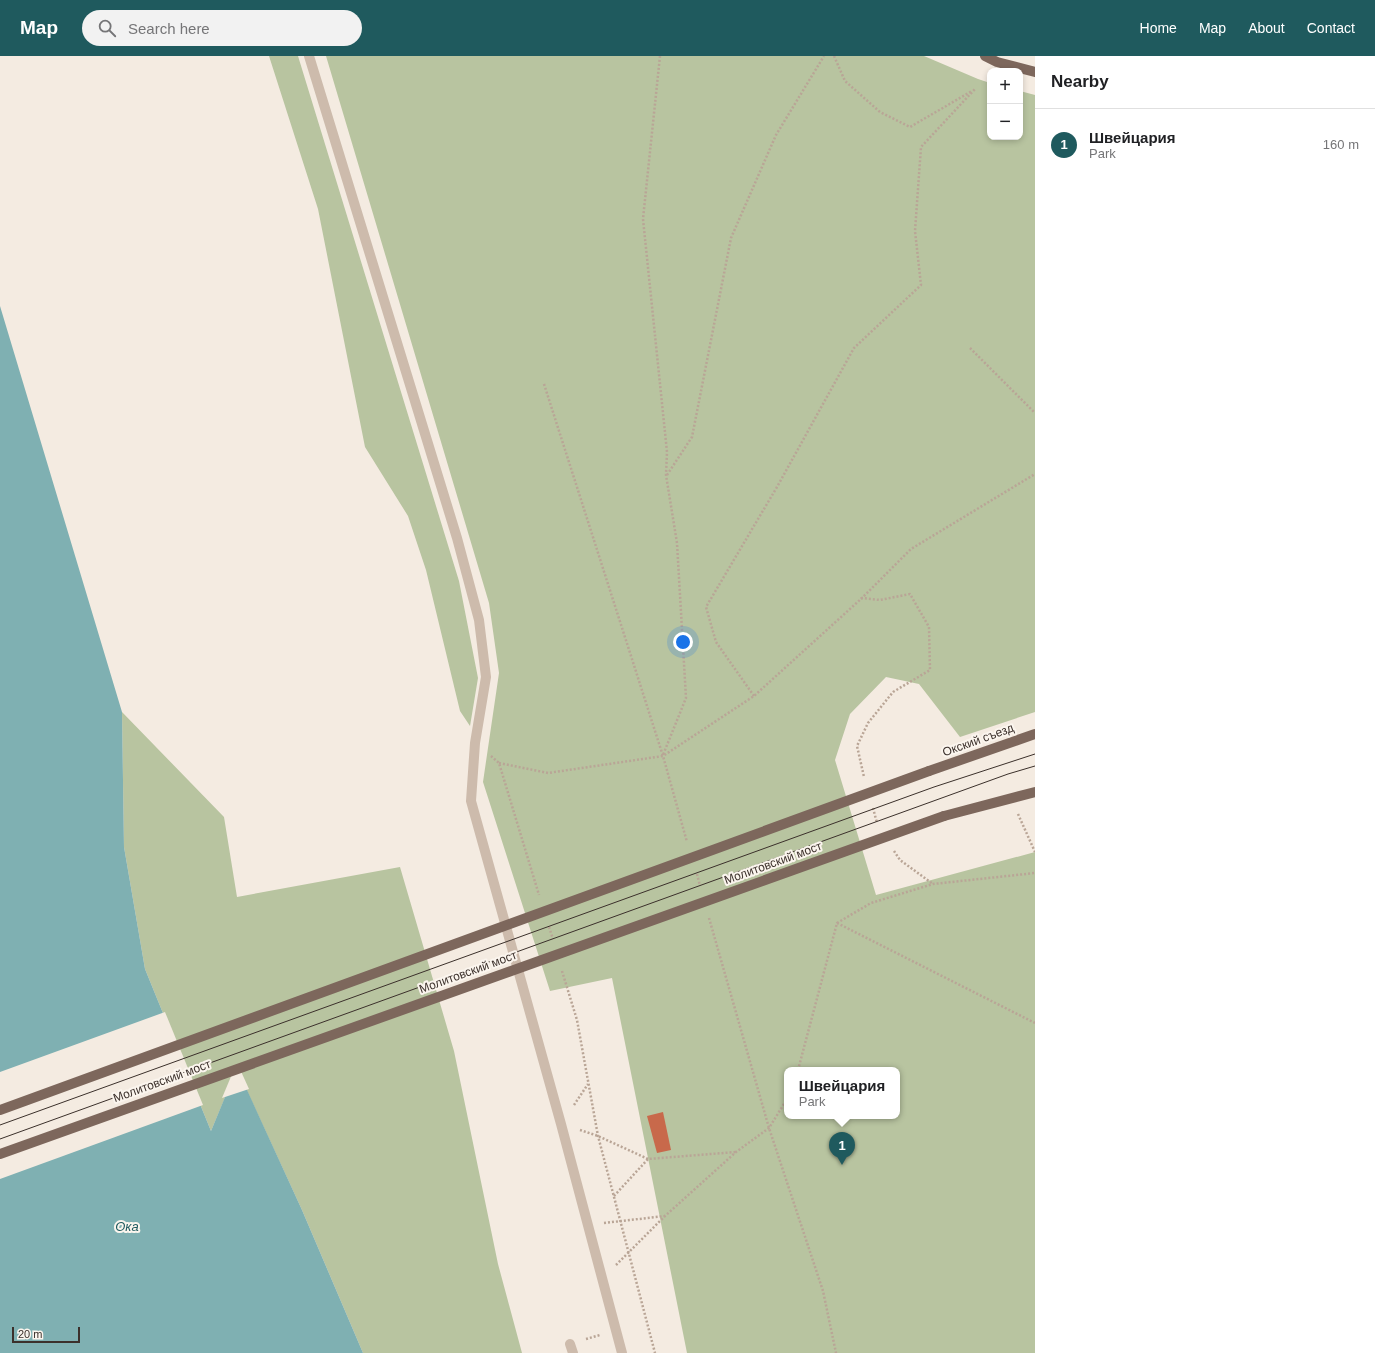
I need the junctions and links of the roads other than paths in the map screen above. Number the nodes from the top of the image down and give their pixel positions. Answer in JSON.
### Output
{"nodes":[{"id":1,"x":309,"y":56,"type":"edge"},
{"id":2,"x":985,"y":56,"type":"edge"},
{"id":3,"x":1035,"y":72,"type":"edge"},
{"id":4,"x":1035,"y":734,"type":"edge"},
{"id":5,"x":1035,"y":792,"type":"edge"},
{"id":6,"x":0,"y":1110,"type":"edge"},
{"id":7,"x":0,"y":1154,"type":"edge"},
{"id":8,"x":622,"y":1353,"type":"edge"}],
"edges":[{"from":1,"to":8,"type":"lane"},
{"from":2,"to":3,"type":"main road"},
{"from":4,"to":6,"type":"main road","name":"Окский съезд","bridge":true},
{"from":5,"to":7,"type":"main road","name":"Молитовский мост","bridge":true}]}
